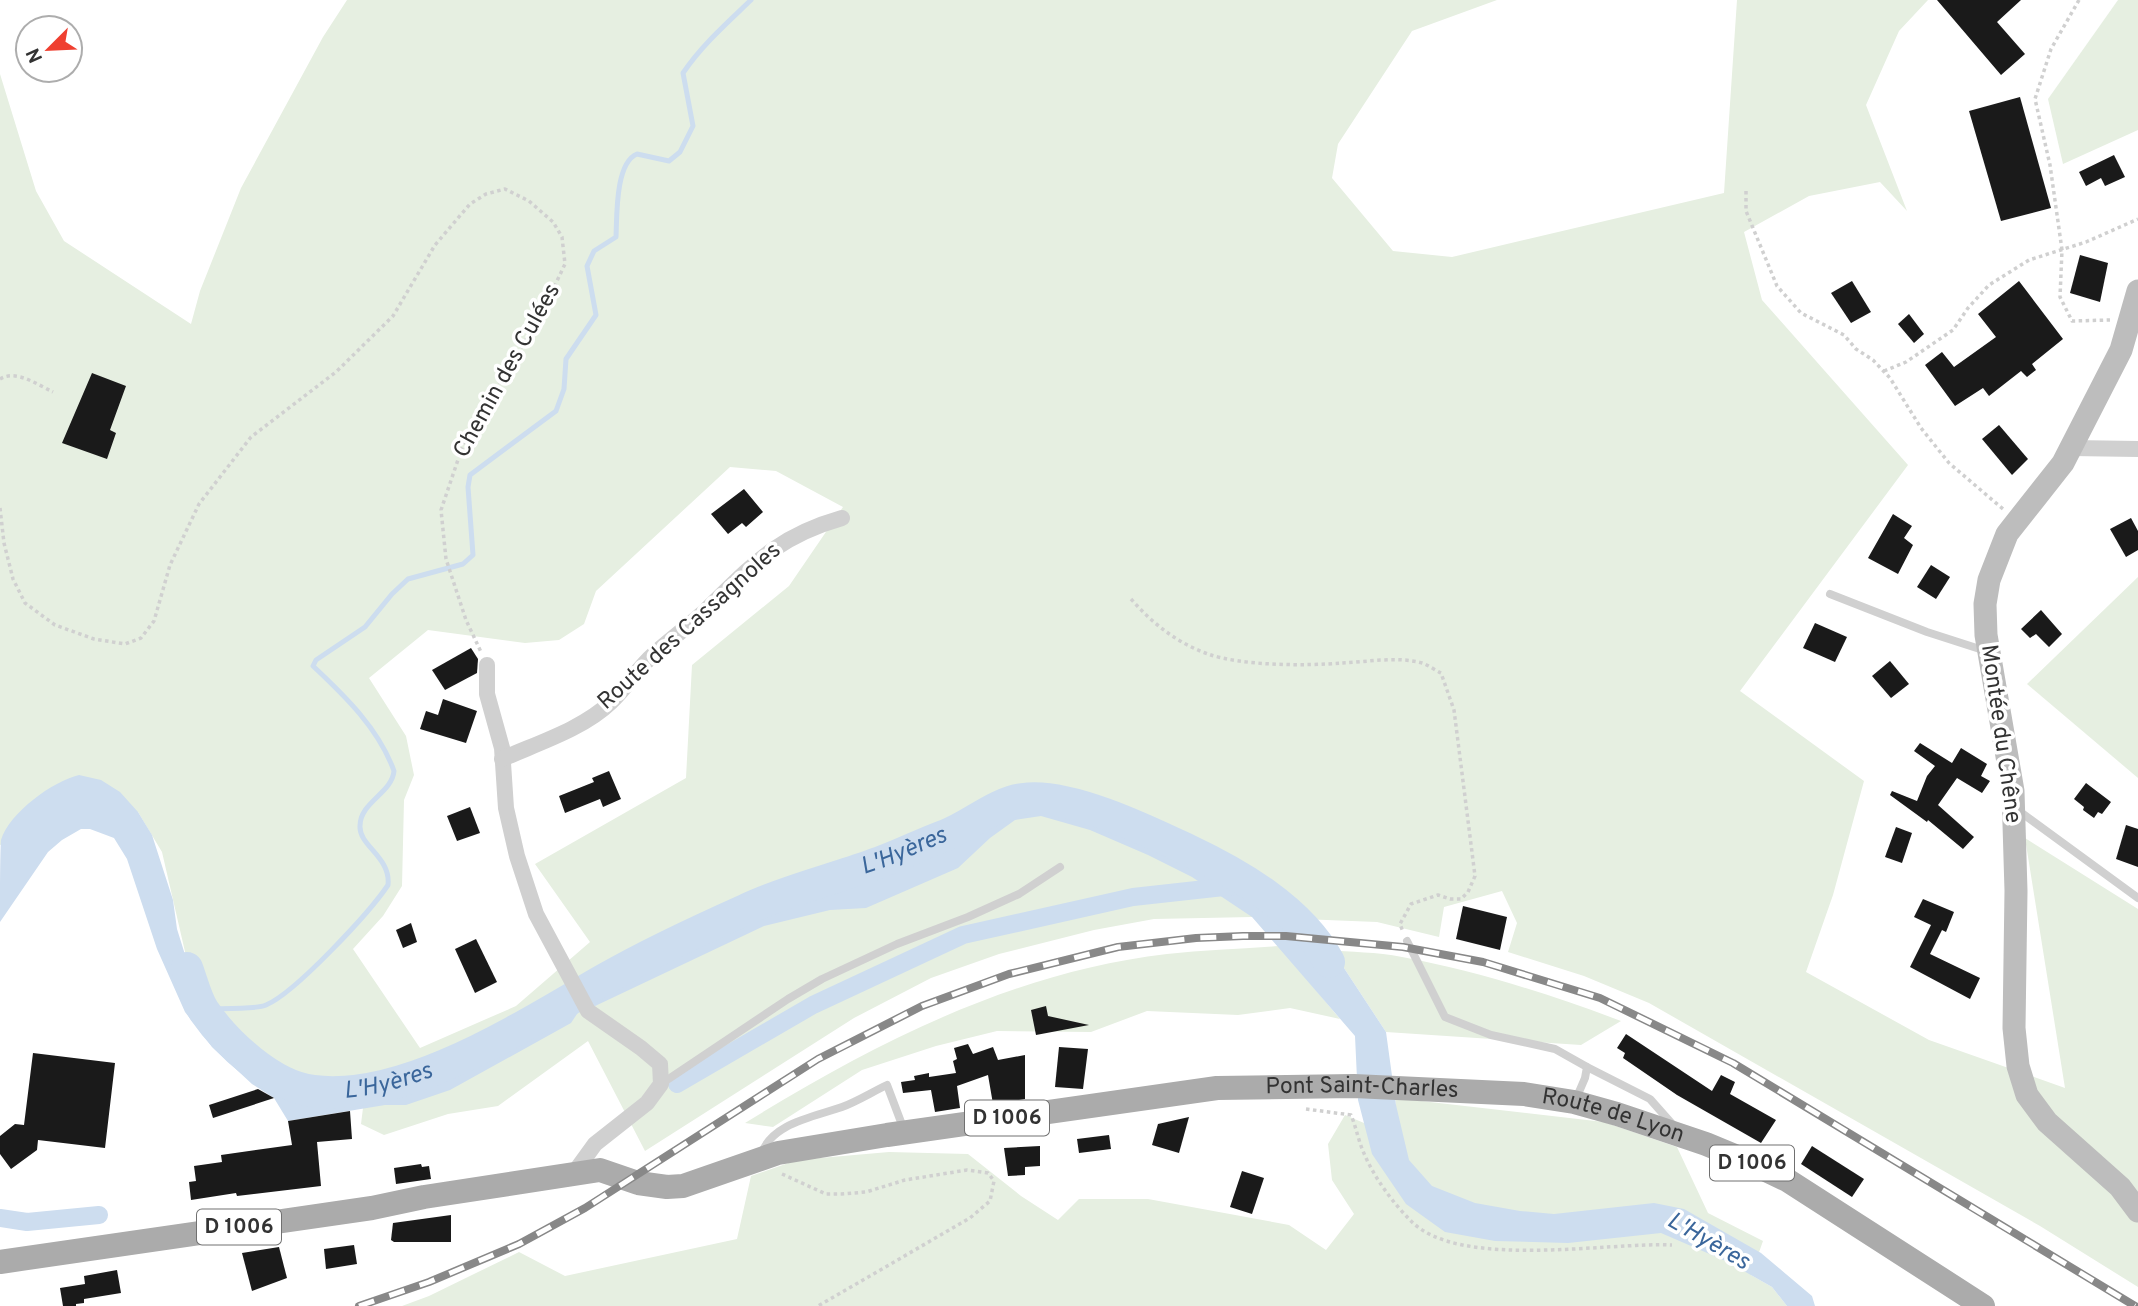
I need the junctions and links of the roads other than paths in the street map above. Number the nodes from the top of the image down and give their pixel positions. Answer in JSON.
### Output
{"nodes":[{"id":1,"x":2138,"y":291,"type":"edge"},
{"id":2,"x":2071,"y":448,"type":"junction"},
{"id":3,"x":2138,"y":449,"type":"edge"},
{"id":4,"x":842,"y":518,"type":"dead end"},
{"id":5,"x":1830,"y":594,"type":"dead end"},
{"id":6,"x":1989,"y":652,"type":"junction"},
{"id":7,"x":487,"y":665,"type":"road end"},
{"id":8,"x":502,"y":759,"type":"junction"},
{"id":9,"x":2013,"y":807,"type":"junction"},
{"id":10,"x":1060,"y":867,"type":"dead end"},
{"id":11,"x":2138,"y":898,"type":"edge"},
{"id":12,"x":1407,"y":941,"type":"road end"},
{"id":13,"x":1587,"y":1067,"type":"junction"},
{"id":14,"x":662,"y":1084,"type":"junction"},
{"id":15,"x":1491,"y":1091,"type":"joint"},
{"id":16,"x":1574,"y":1102,"type":"junction"},
{"id":17,"x":905,"y":1132,"type":"junction"},
{"id":18,"x":1682,"y":1136,"type":"junction"},
{"id":19,"x":769,"y":1157,"type":"junction"},
{"id":20,"x":574,"y":1173,"type":"junction"},
{"id":21,"x":2138,"y":1211,"type":"edge"},
{"id":22,"x":0,"y":1262,"type":"edge"},
{"id":23,"x":1983,"y":1306,"type":"edge"}],
"edges":[{"from":1,"to":2,"type":"street","name":"Montée du Chêne"},
{"from":2,"to":3,"type":"street"},
{"from":2,"to":6,"type":"street","name":"Montée du Chêne"},
{"from":4,"to":8,"type":"street","name":"Route des Cassagnoles"},
{"from":5,"to":6,"type":"lane"},
{"from":6,"to":9,"type":"street","name":"Montée du Chêne"},
{"from":7,"to":8,"type":"street"},
{"from":8,"to":14,"type":"street"},
{"from":9,"to":11,"type":"lane"},
{"from":9,"to":21,"type":"street","name":"Montée du Chêne"},
{"from":10,"to":14,"type":"lane"},
{"from":12,"to":13,"type":"lane"},
{"from":13,"to":16,"type":"lane"},
{"from":13,"to":18,"type":"lane"},
{"from":14,"to":20,"type":"street"},
{"from":15,"to":16,"type":"main road","name":"Route de Lyon","number":"D 1006"},
{"from":15,"to":17,"type":"main road","name":"Pont Saint-Charles","number":"D 1006"},
{"from":16,"to":18,"type":"main road","name":"Route de Lyon","number":"D 1006"},
{"from":17,"to":19,"type":"main road","number":"D 1006"},
{"from":17,"to":19,"type":"lane"},
{"from":18,"to":23,"type":"main road","name":"Route de Lyon","number":"D 1006"},
{"from":19,"to":20,"type":"main road","number":"D 1006"},
{"from":20,"to":22,"type":"main road","number":"D 1006"}]}
